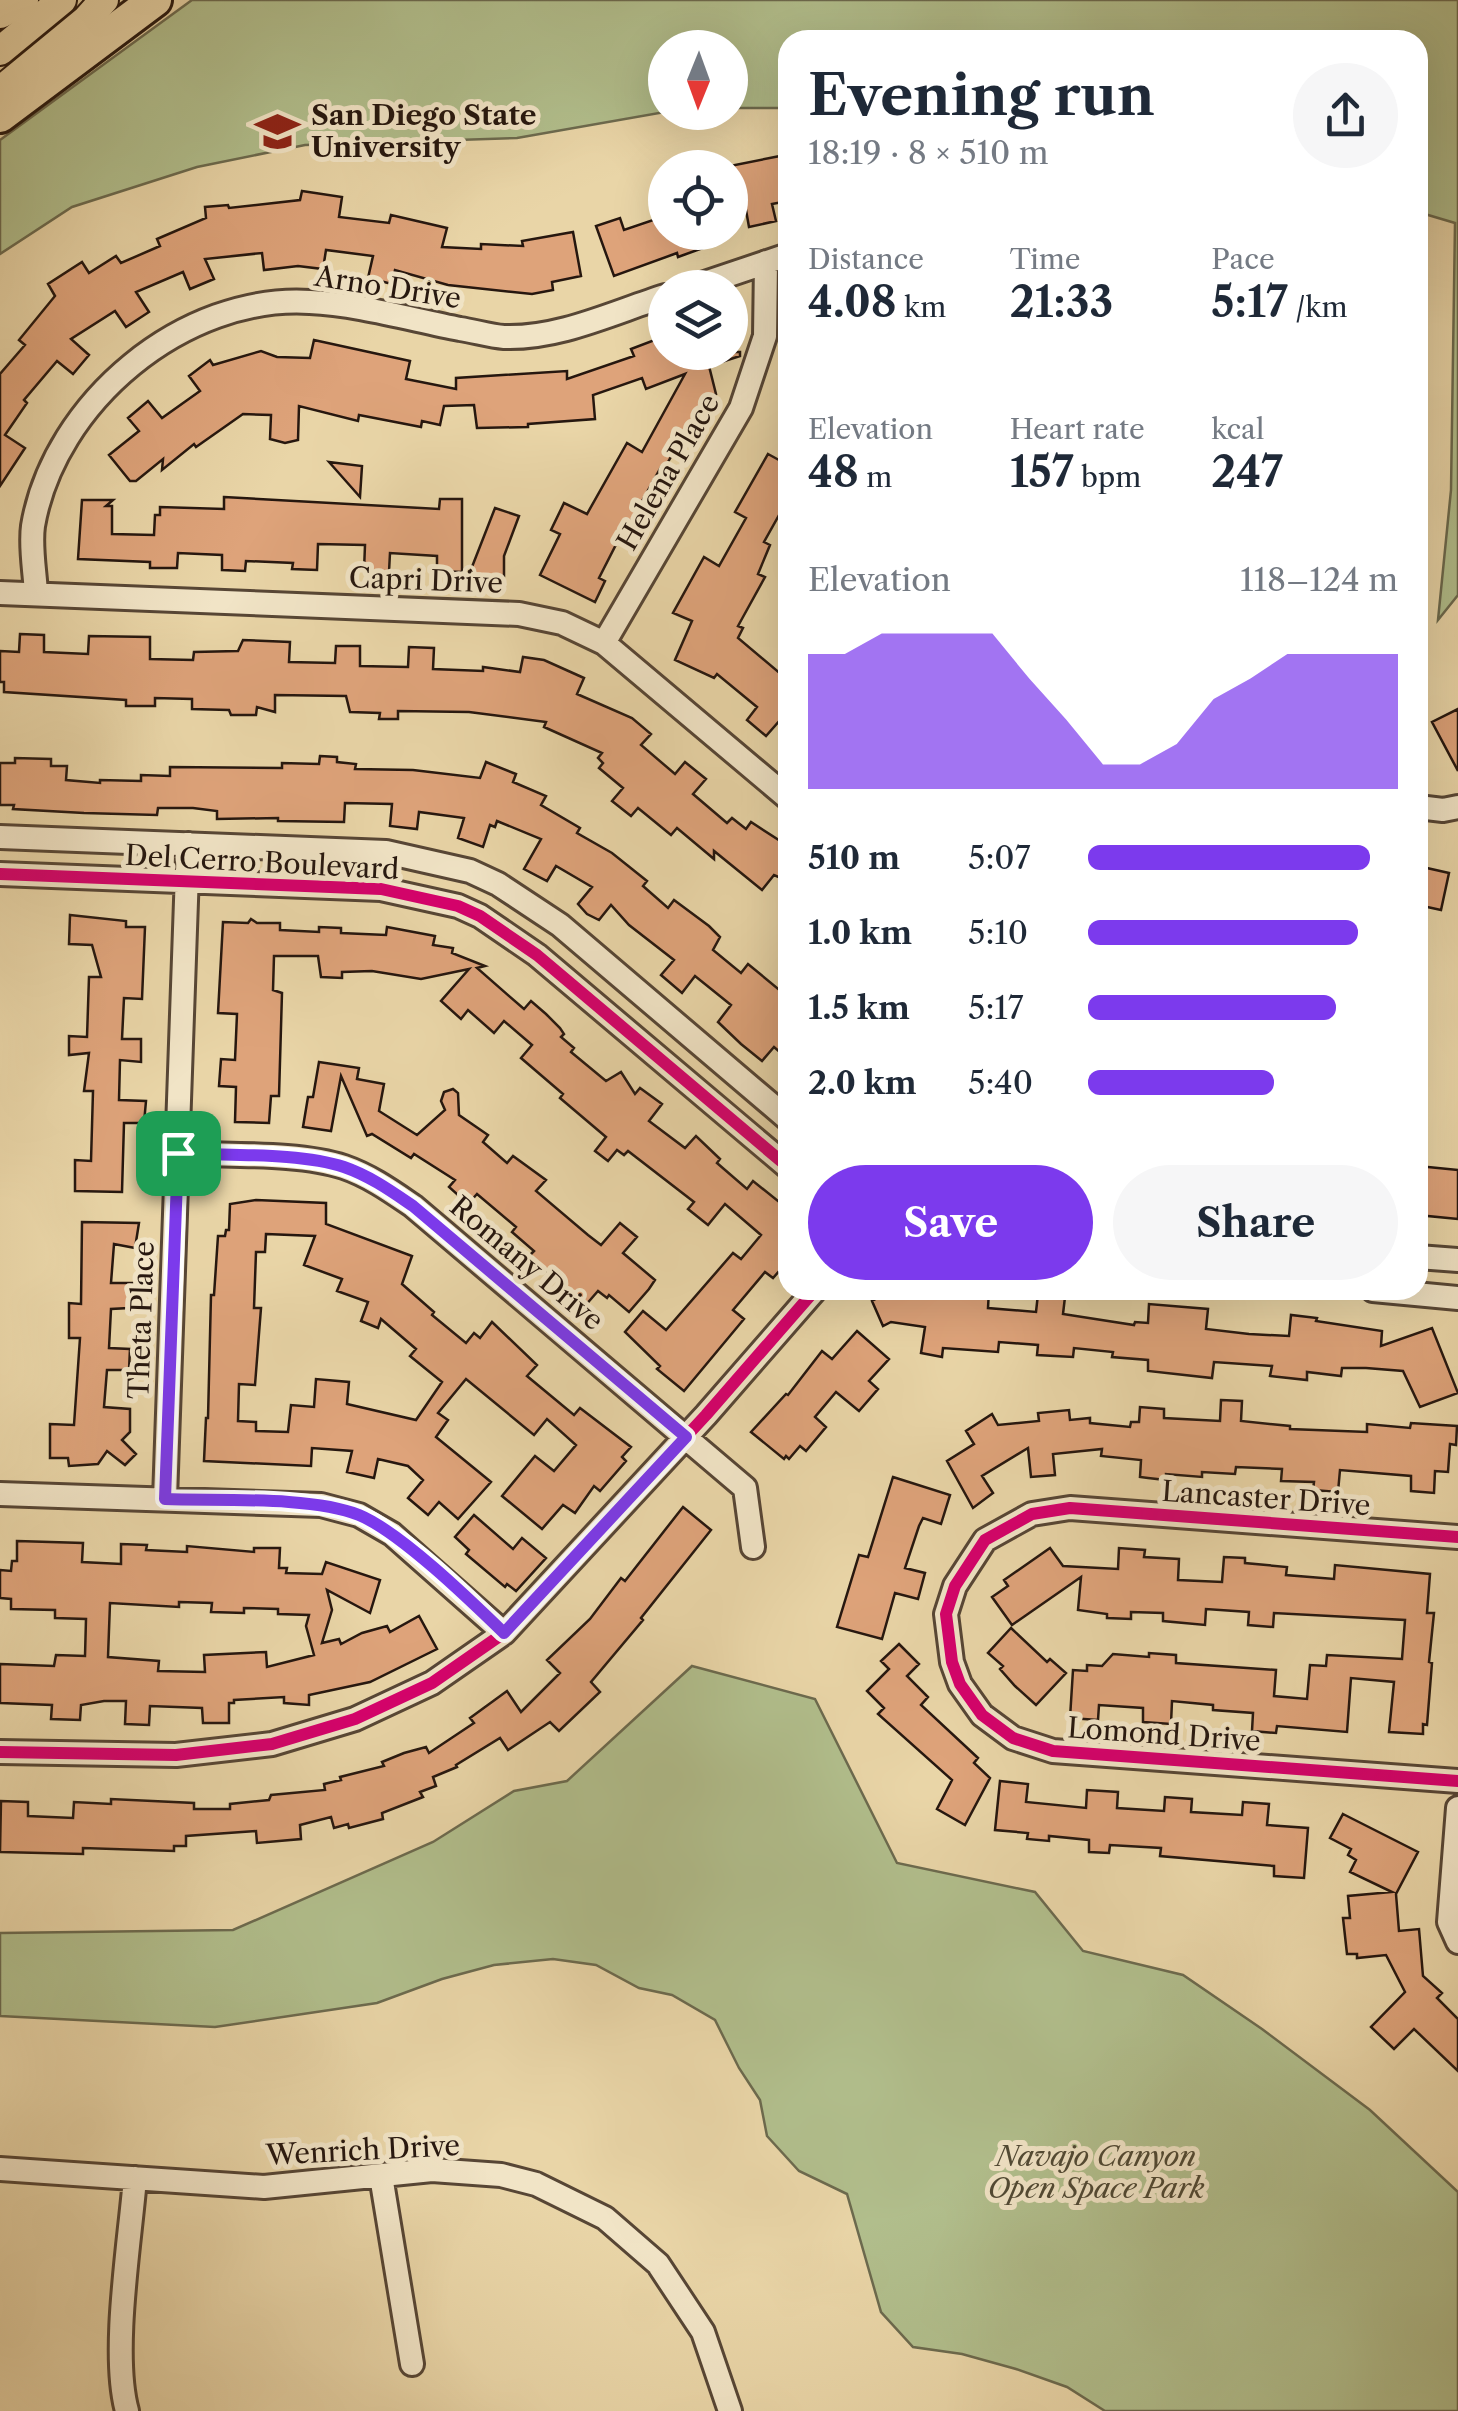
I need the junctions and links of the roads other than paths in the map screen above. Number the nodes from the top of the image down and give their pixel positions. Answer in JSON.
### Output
{"nodes":[{"id":1,"x":22,"y":0,"type":"edge"},
{"id":2,"x":62,"y":0,"type":"edge"},
{"id":3,"x":104,"y":0,"type":"edge"},
{"id":4,"x":155,"y":0,"type":"edge"},
{"id":5,"x":0,"y":12,"type":"edge"},
{"id":6,"x":0,"y":50,"type":"edge"},
{"id":7,"x":4,"y":86,"type":"edge"},
{"id":8,"x":0,"y":116,"type":"edge"},
{"id":9,"x":777,"y":259,"type":"edge"},
{"id":10,"x":744,"y":270,"type":"edge"},
{"id":11,"x":648,"y":302,"type":"edge"},
{"id":12,"x":0,"y":593,"type":"edge"},
{"id":13,"x":36,"y":594,"type":"junction"},
{"id":14,"x":604,"y":643,"type":"junction"},
{"id":15,"x":778,"y":790,"type":"edge"},
{"id":16,"x":1428,"y":807,"type":"edge"},
{"id":17,"x":1458,"y":808,"type":"edge"},
{"id":18,"x":0,"y":838,"type":"edge"},
{"id":19,"x":188,"y":844,"type":"junction"},
{"id":20,"x":0,"y":874,"type":"edge"},
{"id":21,"x":186,"y":881,"type":"junction"},
{"id":22,"x":778,"y":1110,"type":"edge"},
{"id":23,"x":178,"y":1153,"type":"junction"},
{"id":24,"x":778,"y":1159,"type":"edge"},
{"id":25,"x":1428,"y":1258,"type":"edge"},
{"id":26,"x":1458,"y":1260,"type":"edge"},
{"id":27,"x":1428,"y":1295,"type":"edge"},
{"id":28,"x":1458,"y":1298,"type":"edge"},
{"id":29,"x":806,"y":1300,"type":"edge"},
{"id":30,"x":686,"y":1437,"type":"junction"},
{"id":31,"x":0,"y":1494,"type":"edge"},
{"id":32,"x":165,"y":1499,"type":"junction"},
{"id":33,"x":1070,"y":1508,"type":"joint"},
{"id":34,"x":1458,"y":1537,"type":"edge"},
{"id":35,"x":753,"y":1547,"type":"dead end"},
{"id":36,"x":504,"y":1633,"type":"junction"},
{"id":37,"x":0,"y":1752,"type":"edge"},
{"id":38,"x":1458,"y":1781,"type":"edge"},
{"id":39,"x":1458,"y":1808,"type":"edge"},
{"id":40,"x":1458,"y":1942,"type":"edge"},
{"id":41,"x":0,"y":2169,"type":"edge"},
{"id":42,"x":380,"y":2176,"type":"junction"},
{"id":43,"x":135,"y":2178,"type":"junction"},
{"id":44,"x":412,"y":2364,"type":"dead end"},
{"id":45,"x":127,"y":2411,"type":"edge"},
{"id":46,"x":730,"y":2411,"type":"edge"}],
"edges":[{"from":1,"to":5,"type":"highway"},
{"from":2,"to":6,"type":"main road"},
{"from":3,"to":7,"type":"main road"},
{"from":4,"to":8,"type":"highway"},
{"from":9,"to":10,"type":"street"},
{"from":9,"to":14,"type":"street","name":"Helena Place"},
{"from":11,"to":13,"type":"street","name":"Arno Drive"},
{"from":12,"to":13,"type":"street","name":"Capri Drive"},
{"from":13,"to":14,"type":"street","name":"Capri Drive"},
{"from":14,"to":15,"type":"street","name":"Capri Drive"},
{"from":16,"to":17,"type":"street"},
{"from":18,"to":19,"type":"street","name":"Del Cerro Boulevard"},
{"from":19,"to":21,"type":"street","name":"Theta Place"},
{"from":19,"to":22,"type":"street","name":"Del Cerro Boulevard"},
{"from":20,"to":21,"type":"street","name":"Del Cerro Boulevard"},
{"from":21,"to":23,"type":"street","name":"Theta Place"},
{"from":21,"to":24,"type":"street","name":"Del Cerro Boulevard"},
{"from":23,"to":30,"type":"street","name":"Romany Drive"},
{"from":23,"to":32,"type":"street","name":"Theta Place"},
{"from":25,"to":26,"type":"street"},
{"from":27,"to":28,"type":"street"},
{"from":29,"to":30,"type":"street"},
{"from":30,"to":35,"type":"street","name":"Romany Drive"},
{"from":30,"to":36,"type":"street"},
{"from":31,"to":32,"type":"street"},
{"from":32,"to":36,"type":"street"},
{"from":33,"to":34,"type":"street","name":"Lancaster Drive"},
{"from":33,"to":38,"type":"street","name":"Lomond Drive"},
{"from":36,"to":37,"type":"street"},
{"from":39,"to":40,"type":"street"},
{"from":41,"to":43,"type":"street","name":"Wenrich Drive"},
{"from":42,"to":43,"type":"street","name":"Wenrich Drive"},
{"from":42,"to":44,"type":"street"},
{"from":42,"to":46,"type":"street","name":"Wenrich Drive"},
{"from":43,"to":45,"type":"street"}]}
